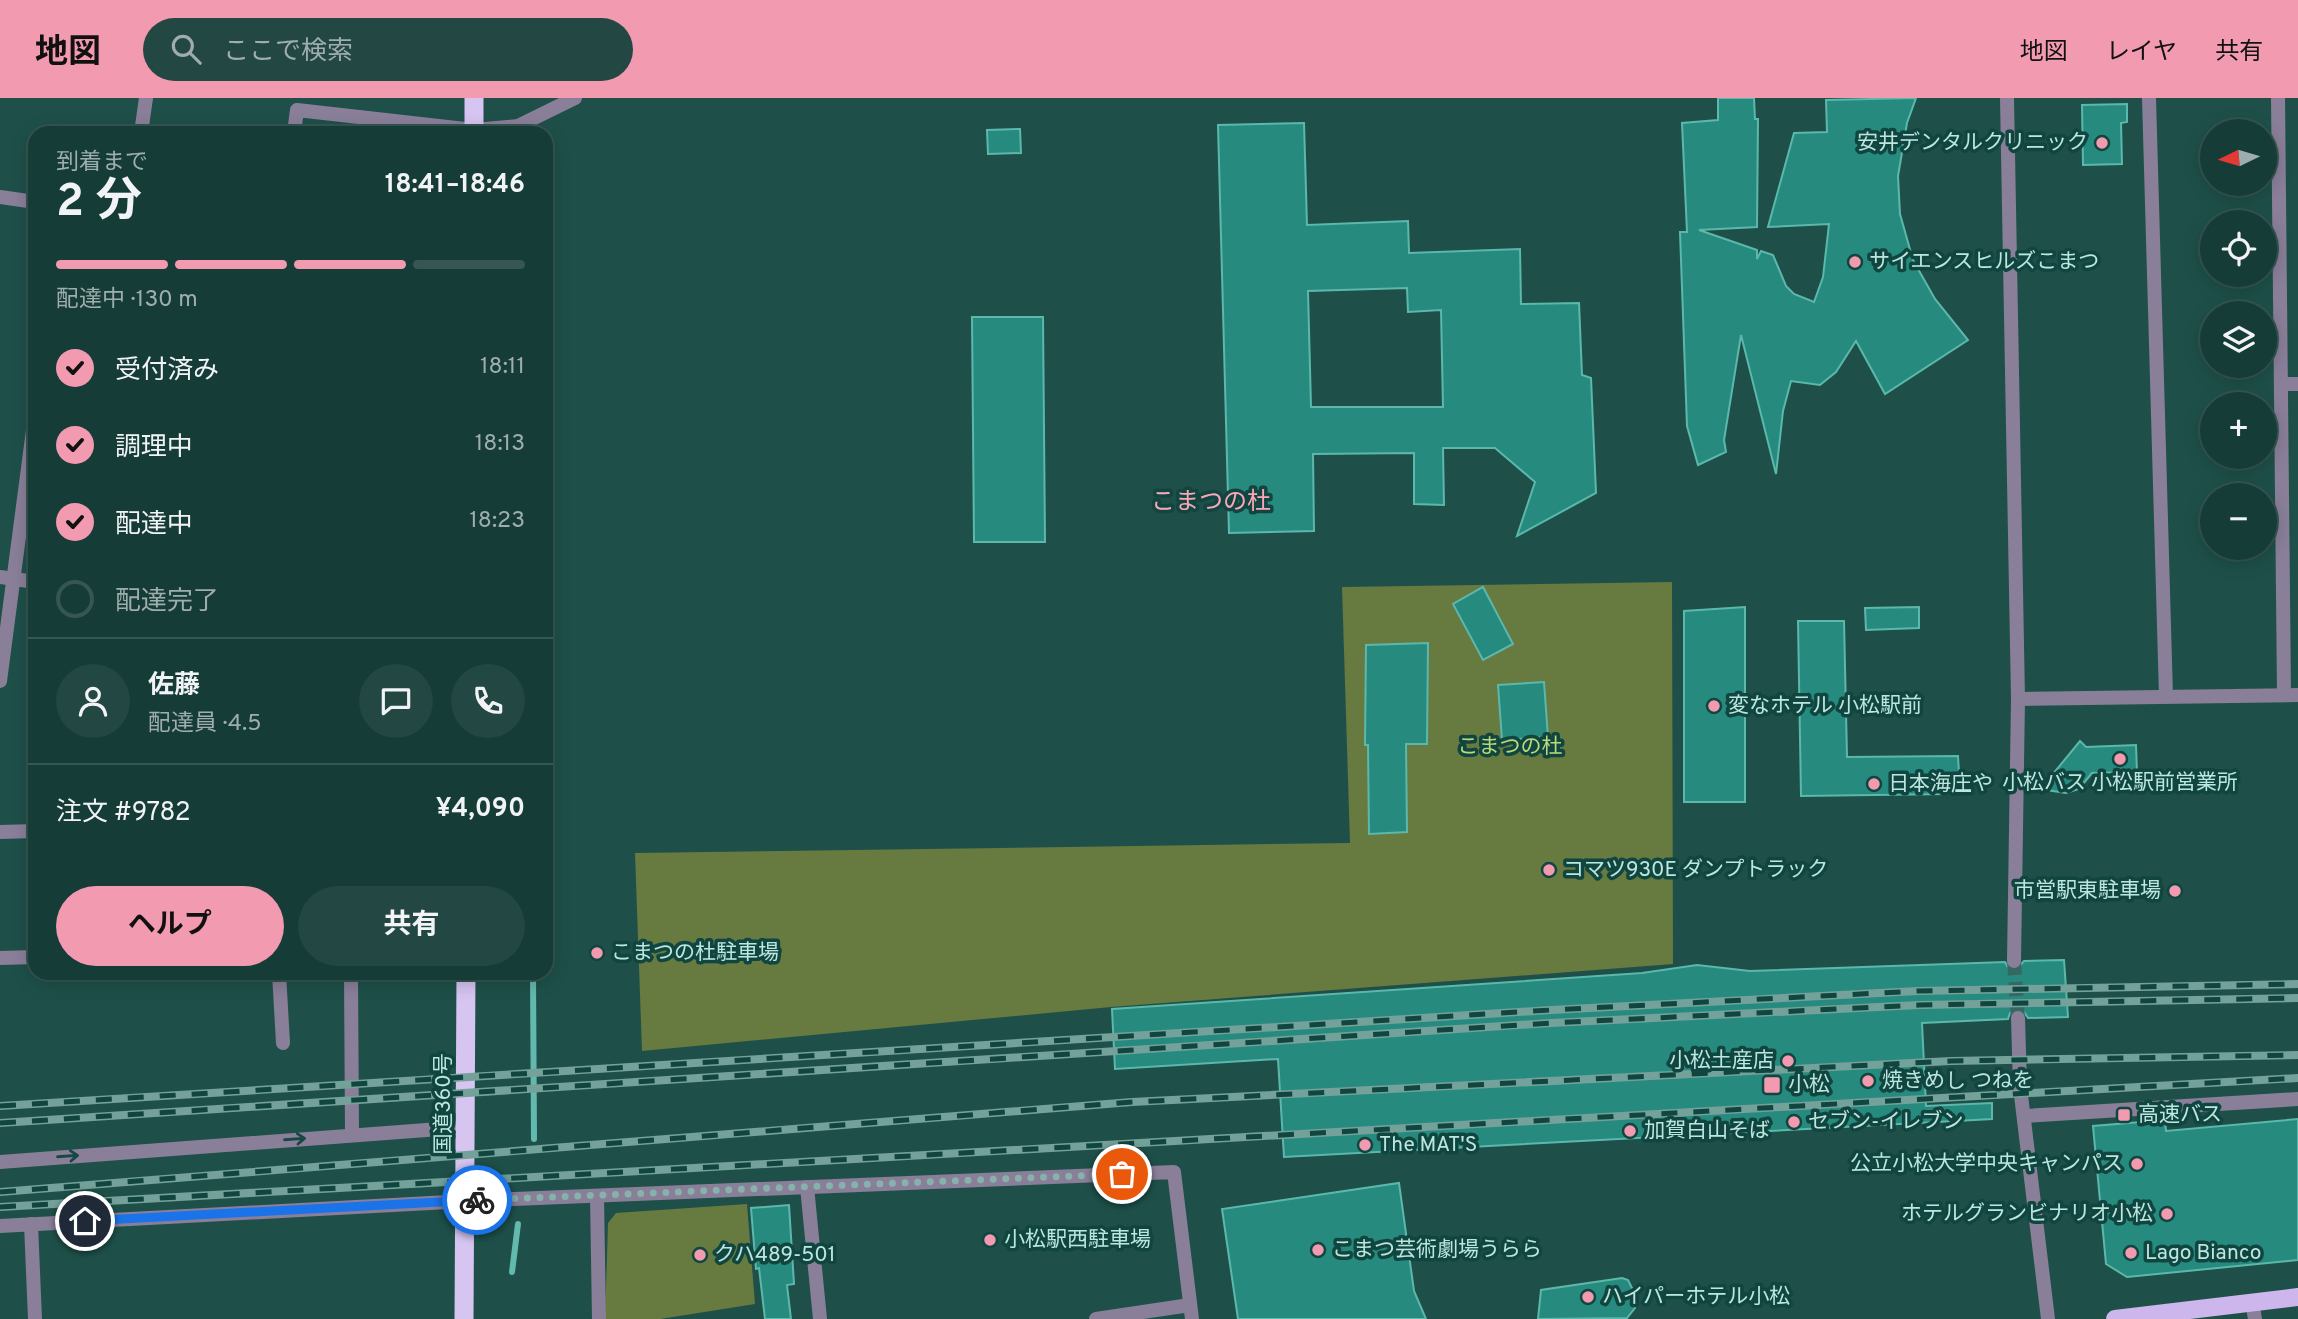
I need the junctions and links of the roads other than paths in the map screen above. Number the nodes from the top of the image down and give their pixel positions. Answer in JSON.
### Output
{"nodes":[{"id":1,"x":146,"y":98,"type":"edge"},
{"id":2,"x":474,"y":98,"type":"edge"},
{"id":3,"x":575,"y":98,"type":"edge"},
{"id":4,"x":2007,"y":98,"type":"edge"},
{"id":5,"x":2149,"y":98,"type":"edge"},
{"id":6,"x":2278,"y":98,"type":"edge"},
{"id":7,"x":142,"y":126,"type":"edge"},
{"id":8,"x":295,"y":126,"type":"edge"},
{"id":9,"x":376,"y":126,"type":"edge"},
{"id":10,"x":474,"y":126,"type":"edge"},
{"id":11,"x":518,"y":126,"type":"edge"},
{"id":12,"x":0,"y":197,"type":"edge"},
{"id":13,"x":28,"y":201,"type":"edge"},
{"id":14,"x":2282,"y":384,"type":"junction"},
{"id":15,"x":2298,"y":384,"type":"edge"},
{"id":16,"x":28,"y":454,"type":"edge"},
{"id":17,"x":6,"y":578,"type":"edge"},
{"id":18,"x":28,"y":581,"type":"edge"},
{"id":19,"x":0,"y":681,"type":"edge"},
{"id":20,"x":2291,"y":694,"type":"edge"},
{"id":21,"x":2166,"y":696,"type":"junction"},
{"id":22,"x":2018,"y":699,"type":"junction"},
{"id":23,"x":28,"y":831,"type":"edge"},
{"id":24,"x":0,"y":832,"type":"edge"},
{"id":25,"x":28,"y":957,"type":"edge"},
{"id":26,"x":0,"y":958,"type":"edge"},
{"id":27,"x":2014,"y":961,"type":"tunnel mouth"},
{"id":28,"x":279,"y":980,"type":"edge"},
{"id":29,"x":351,"y":980,"type":"edge"},
{"id":30,"x":466,"y":980,"type":"edge"},
{"id":31,"x":2018,"y":1018,"type":"tunnel mouth"},
{"id":32,"x":283,"y":1043,"type":"dead end"},
{"id":33,"x":2298,"y":1099,"type":"edge"},
{"id":34,"x":2025,"y":1116,"type":"junction"},
{"id":35,"x":466,"y":1127,"type":"junction"},
{"id":36,"x":352,"y":1135,"type":"junction"},
{"id":37,"x":0,"y":1161,"type":"edge"},
{"id":38,"x":807,"y":1187,"type":"junction"},
{"id":39,"x":597,"y":1196,"type":"junction"},
{"id":40,"x":467,"y":1201,"type":"junction"},
{"id":41,"x":31,"y":1224,"type":"junction"},
{"id":42,"x":0,"y":1226,"type":"edge"},
{"id":43,"x":2298,"y":1297,"type":"edge"},
{"id":44,"x":2253,"y":1310,"type":"edge"},
{"id":45,"x":1191,"y":1312,"type":"edge"},
{"id":46,"x":35,"y":1319,"type":"edge"},
{"id":47,"x":464,"y":1319,"type":"edge"},
{"id":48,"x":599,"y":1319,"type":"edge"},
{"id":49,"x":820,"y":1319,"type":"edge"},
{"id":50,"x":1096,"y":1319,"type":"edge"},
{"id":51,"x":2048,"y":1319,"type":"edge"},
{"id":52,"x":2115,"y":1319,"type":"edge"}],
"edges":[{"from":1,"to":7,"type":"street"},
{"from":2,"to":10,"type":"highway"},
{"from":3,"to":11,"type":"street"},
{"from":4,"to":22,"type":"street"},
{"from":5,"to":21,"type":"street"},
{"from":6,"to":14,"type":"street"},
{"from":8,"to":9,"type":"street"},
{"from":12,"to":13,"type":"street"},
{"from":14,"to":15,"type":"street"},
{"from":14,"to":20,"type":"street"},
{"from":16,"to":17,"type":"street"},
{"from":17,"to":18,"type":"street"},
{"from":17,"to":19,"type":"street"},
{"from":20,"to":21,"type":"street"},
{"from":21,"to":22,"type":"street"},
{"from":22,"to":27,"type":"street"},
{"from":23,"to":24,"type":"street"},
{"from":25,"to":26,"type":"street"},
{"from":28,"to":32,"type":"street"},
{"from":29,"to":36,"type":"street"},
{"from":30,"to":35,"type":"highway","name":"国道360号"},
{"from":31,"to":34,"type":"street"},
{"from":33,"to":34,"type":"street"},
{"from":34,"to":51,"type":"street"},
{"from":35,"to":36,"type":"street"},
{"from":35,"to":40,"type":"highway","name":"国道360号"},
{"from":37,"to":36,"type":"street","one_way":true},
{"from":38,"to":39,"type":"street"},
{"from":38,"to":45,"type":"street"},
{"from":38,"to":49,"type":"street"},
{"from":39,"to":40,"type":"street"},
{"from":39,"to":48,"type":"street"},
{"from":40,"to":41,"type":"street"},
{"from":40,"to":47,"type":"highway","name":"国道360号"},
{"from":41,"to":42,"type":"street"},
{"from":41,"to":46,"type":"street"},
{"from":43,"to":44,"type":"main road"},
{"from":44,"to":52,"type":"main road"},
{"from":45,"to":50,"type":"street"}]}
